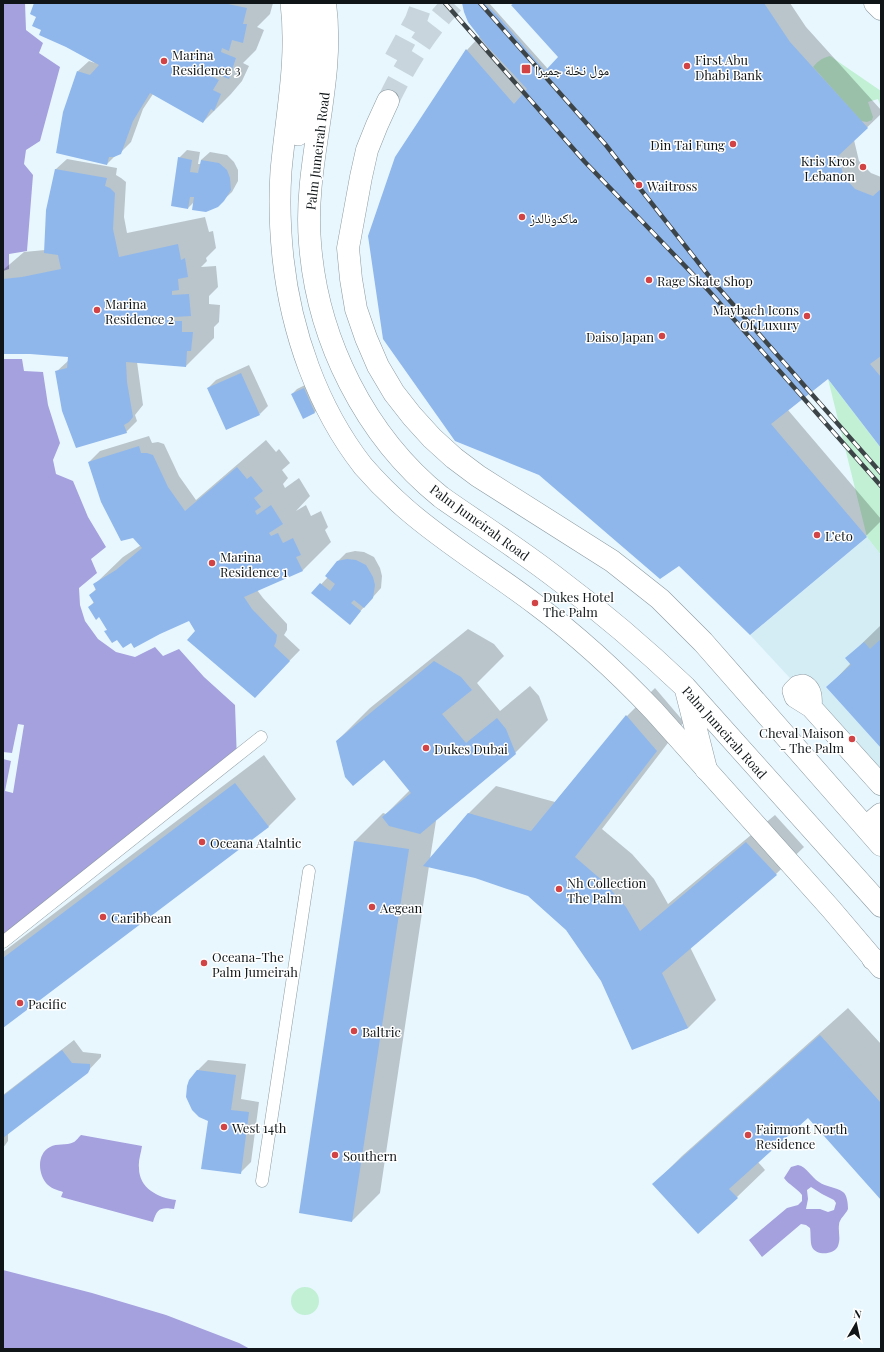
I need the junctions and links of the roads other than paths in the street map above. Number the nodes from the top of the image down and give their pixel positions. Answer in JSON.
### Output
{"nodes":[{"id":1,"x":291,"y":3,"type":"edge"},
{"id":2,"x":306,"y":3,"type":"edge"},
{"id":3,"x":325,"y":3,"type":"edge"},
{"id":4,"x":875,"y":3,"type":"edge"},
{"id":5,"x":881,"y":9,"type":"edge"},
{"id":6,"x":382,"y":98,"type":"tunnel mouth"},
{"id":7,"x":282,"y":229,"type":"junction"},
{"id":8,"x":685,"y":687,"type":"junction"},
{"id":9,"x":811,"y":707,"type":"dead end"},
{"id":10,"x":261,"y":737,"type":"dead end"},
{"id":11,"x":706,"y":769,"type":"junction"},
{"id":12,"x":881,"y":785,"type":"edge"},
{"id":13,"x":874,"y":821,"type":"edge"},
{"id":14,"x":881,"y":845,"type":"edge"},
{"id":15,"x":309,"y":871,"type":"dead end"},
{"id":16,"x":881,"y":906,"type":"edge"},
{"id":17,"x":3,"y":942,"type":"edge"},
{"id":18,"x":878,"y":963,"type":"edge"},
{"id":19,"x":262,"y":1181,"type":"dead end"}],
"edges":[{"from":1,"to":7,"type":"street"},
{"from":2,"to":7,"type":"street"},
{"from":3,"to":8,"type":"main road","name":"Palm Jumeirah Road"},
{"from":4,"to":5,"type":"main road"},
{"from":6,"to":13,"type":"main road"},
{"from":7,"to":11,"type":"street"},
{"from":8,"to":11,"type":"main road"},
{"from":8,"to":16,"type":"main road","name":"Palm Jumeirah Road"},
{"from":9,"to":12,"type":"street"},
{"from":10,"to":17,"type":"street"},
{"from":11,"to":18,"type":"street"},
{"from":13,"to":14,"type":"main road"},
{"from":15,"to":19,"type":"street"}]}
